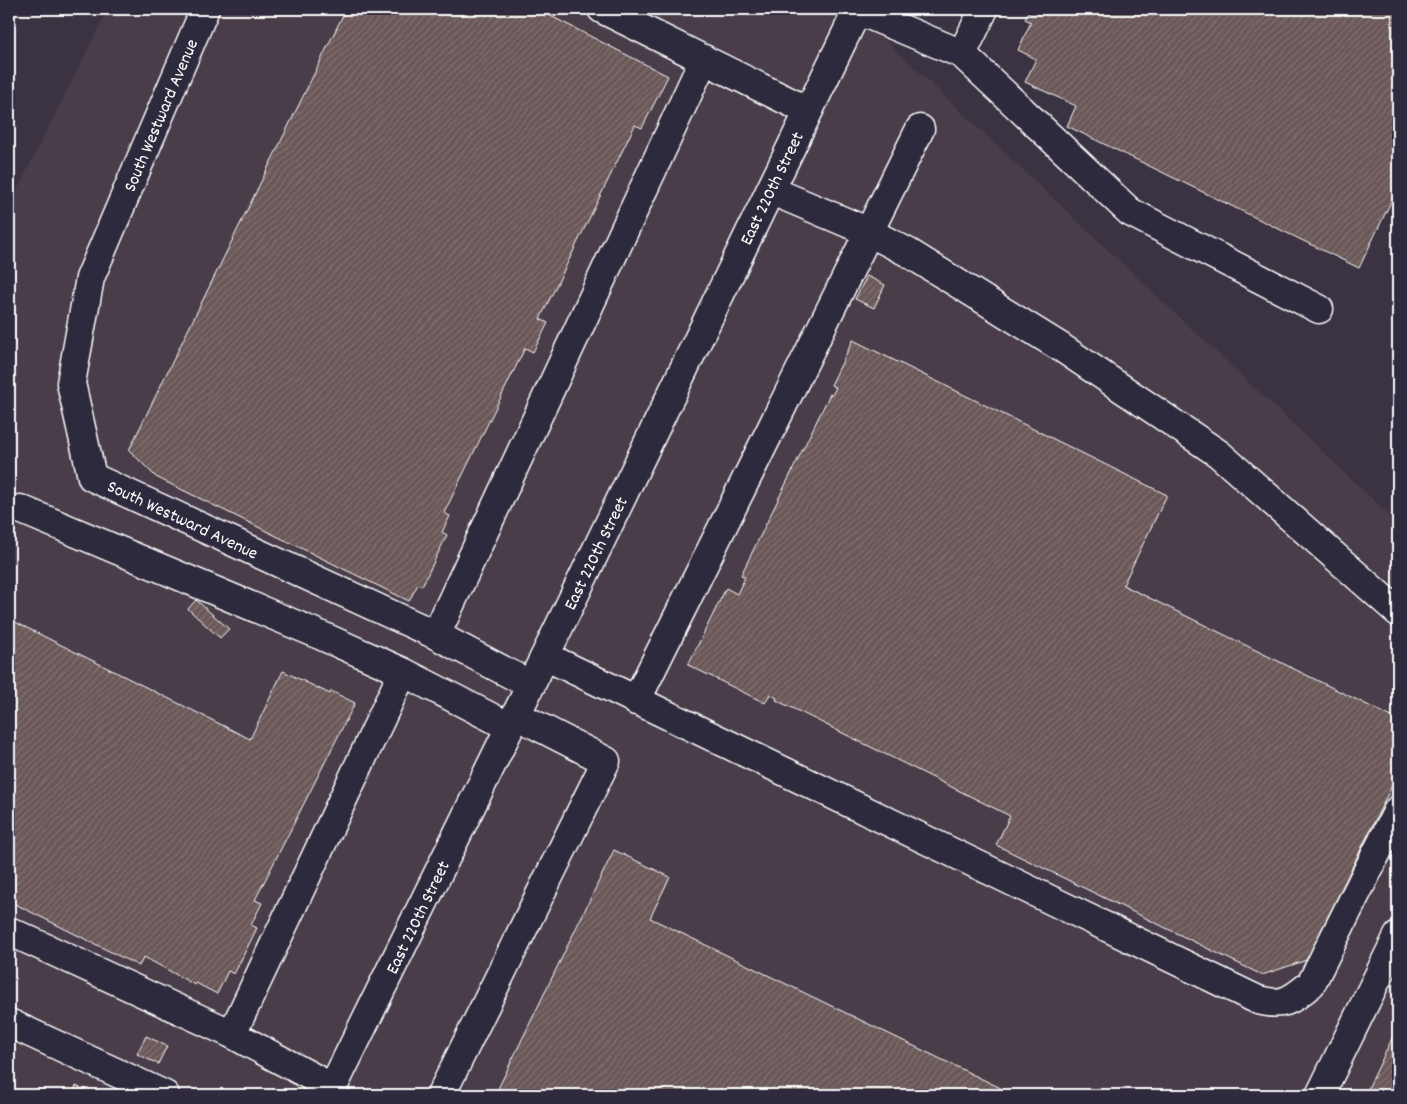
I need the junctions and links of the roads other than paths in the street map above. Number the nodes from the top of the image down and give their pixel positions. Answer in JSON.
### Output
{"nodes":[{"id":1,"x":205,"y":9,"type":"edge"},
{"id":2,"x":602,"y":9,"type":"edge"},
{"id":3,"x":984,"y":9,"type":"edge"},
{"id":4,"x":857,"y":10,"type":"edge"},
{"id":5,"x":962,"y":54,"type":"junction"},
{"id":6,"x":704,"y":59,"type":"junction"},
{"id":7,"x":808,"y":111,"type":"junction"},
{"id":8,"x":920,"y":129,"type":"dead end"},
{"id":9,"x":770,"y":190,"type":"junction"},
{"id":10,"x":869,"y":232,"type":"junction"},
{"id":11,"x":1319,"y":309,"type":"dead end"},
{"id":12,"x":20,"y":509,"type":"dead end"},
{"id":13,"x":1398,"y":612,"type":"edge"},
{"id":14,"x":436,"y":635,"type":"junction"},
{"id":15,"x":545,"y":656,"type":"junction"},
{"id":16,"x":403,"y":672,"type":"junction"},
{"id":17,"x":531,"y":685,"type":"junction"},
{"id":18,"x":636,"y":700,"type":"junction"},
{"id":19,"x":513,"y":721,"type":"junction"},
{"id":20,"x":1398,"y":810,"type":"edge"},
{"id":21,"x":9,"y":931,"type":"edge"},
{"id":22,"x":1398,"y":936,"type":"edge"},
{"id":23,"x":9,"y":1023,"type":"edge"},
{"id":24,"x":232,"y":1034,"type":"junction"},
{"id":25,"x":331,"y":1092,"type":"edge"},
{"id":26,"x":165,"y":1095,"type":"edge"},
{"id":27,"x":441,"y":1095,"type":"edge"},
{"id":28,"x":1320,"y":1095,"type":"edge"}],
"edges":[{"from":1,"to":14,"type":"street","name":"South Westward Avenue"},
{"from":2,"to":6,"type":"street"},
{"from":3,"to":5,"type":"street"},
{"from":4,"to":5,"type":"street"},
{"from":4,"to":7,"type":"street","name":"East 220th Street"},
{"from":5,"to":11,"type":"street"},
{"from":6,"to":7,"type":"street"},
{"from":6,"to":14,"type":"street"},
{"from":7,"to":9,"type":"street","name":"East 220th Street"},
{"from":8,"to":10,"type":"street"},
{"from":9,"to":10,"type":"street"},
{"from":9,"to":15,"type":"street","name":"East 220th Street"},
{"from":10,"to":13,"type":"street"},
{"from":10,"to":18,"type":"street"},
{"from":12,"to":16,"type":"street"},
{"from":14,"to":17,"type":"street","name":"South Westward Avenue"},
{"from":15,"to":17,"type":"street","name":"East 220th Street"},
{"from":15,"to":18,"type":"street"},
{"from":16,"to":19,"type":"street"},
{"from":16,"to":24,"type":"street"},
{"from":17,"to":19,"type":"street","name":"East 220th Street"},
{"from":18,"to":20,"type":"street"},
{"from":19,"to":25,"type":"street","name":"East 220th Street"},
{"from":19,"to":27,"type":"street"},
{"from":21,"to":24,"type":"street"},
{"from":22,"to":28,"type":"street"},
{"from":23,"to":26,"type":"street"},
{"from":24,"to":25,"type":"street"}]}
